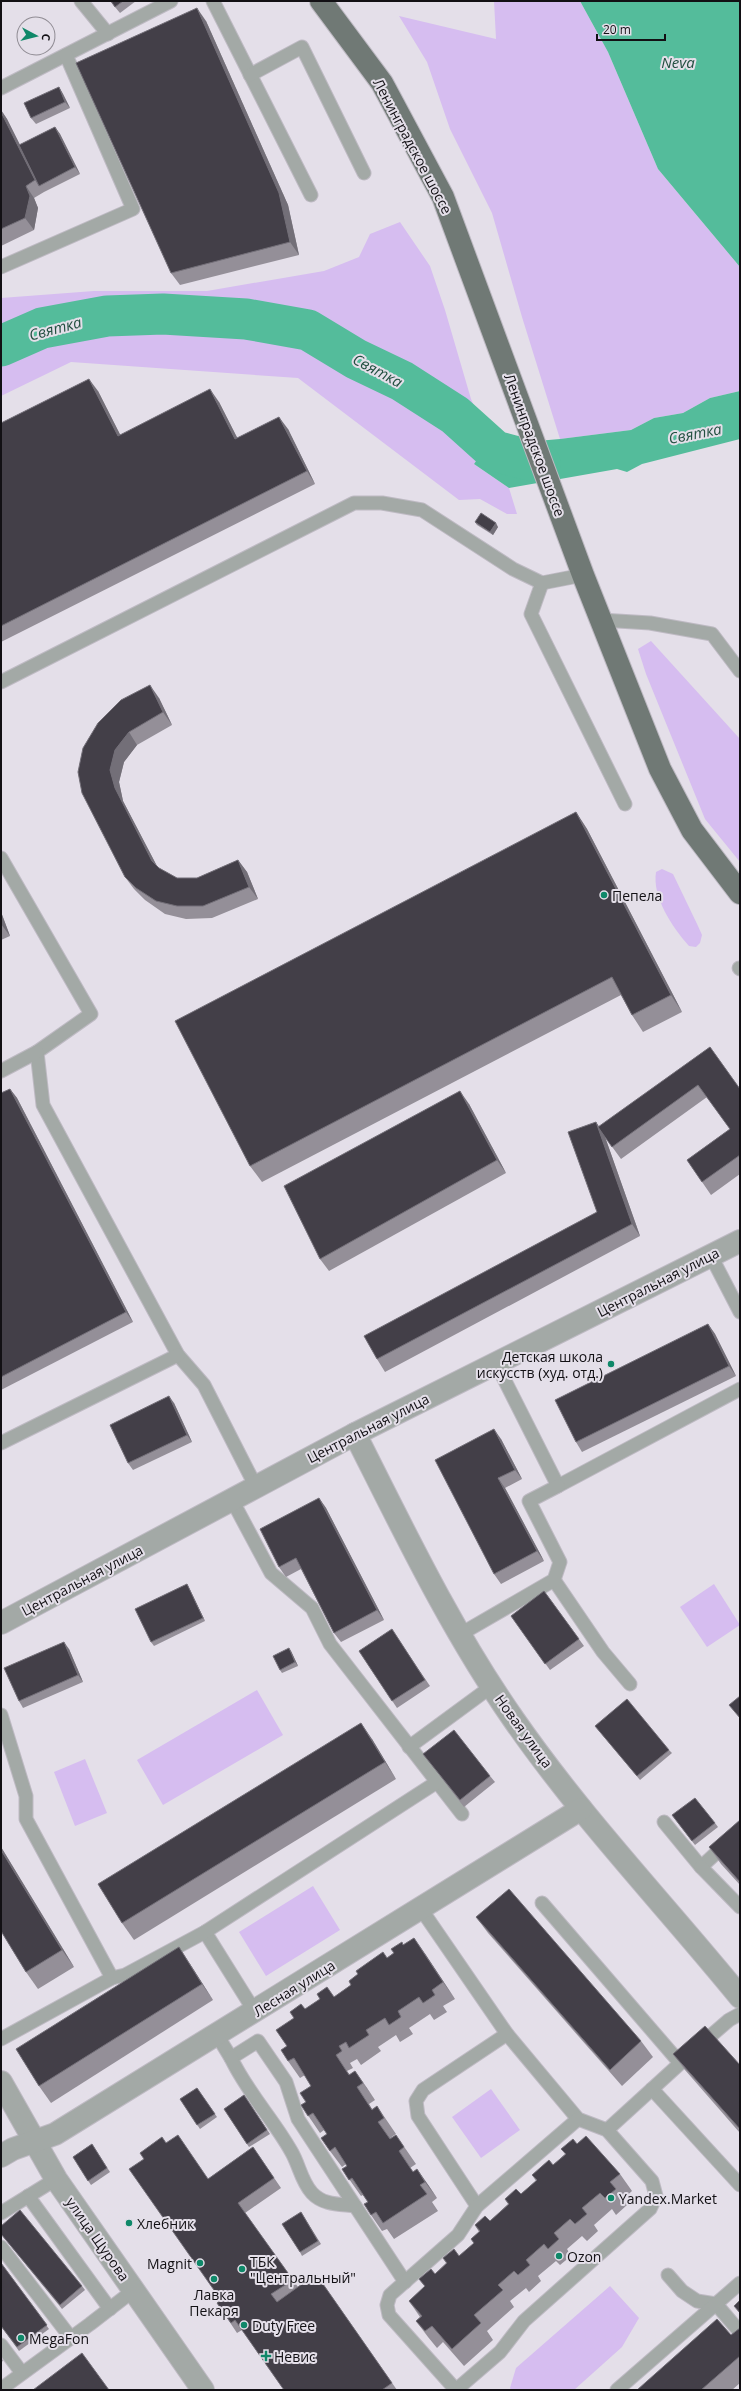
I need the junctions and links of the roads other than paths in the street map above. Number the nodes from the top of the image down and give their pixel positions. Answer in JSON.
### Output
{"nodes":[{"id":1,"x":81,"y":1,"type":"edge"},
{"id":2,"x":171,"y":1,"type":"edge"},
{"id":3,"x":213,"y":1,"type":"edge"},
{"id":4,"x":321,"y":1,"type":"edge"},
{"id":5,"x":108,"y":34,"type":"junction"},
{"id":6,"x":66,"y":55,"type":"junction"},
{"id":7,"x":250,"y":75,"type":"junction"},
{"id":8,"x":1,"y":88,"type":"edge"},
{"id":9,"x":364,"y":173,"type":"dead end"},
{"id":10,"x":311,"y":195,"type":"dead end"},
{"id":11,"x":1,"y":267,"type":"edge"},
{"id":12,"x":583,"y":575,"type":"junction"},
{"id":13,"x":542,"y":583,"type":"junction"},
{"id":14,"x":601,"y":620,"type":"junction"},
{"id":15,"x":740,"y":670,"type":"edge"},
{"id":16,"x":1,"y":682,"type":"edge"},
{"id":17,"x":626,"y":804,"type":"dead end"},
{"id":18,"x":1,"y":858,"type":"edge"},
{"id":19,"x":740,"y":893,"type":"edge"},
{"id":20,"x":37,"y":1052,"type":"junction"},
{"id":21,"x":1,"y":1071,"type":"edge"},
{"id":22,"x":740,"y":1241,"type":"edge"},
{"id":23,"x":711,"y":1256,"type":"junction"},
{"id":24,"x":740,"y":1312,"type":"edge"},
{"id":25,"x":178,"y":1355,"type":"junction"},
{"id":26,"x":496,"y":1363,"type":"junction"},
{"id":27,"x":740,"y":1389,"type":"edge"},
{"id":28,"x":355,"y":1434,"type":"junction"},
{"id":29,"x":1,"y":1443,"type":"edge"},
{"id":30,"x":558,"y":1486,"type":"junction"},
{"id":31,"x":256,"y":1487,"type":"junction"},
{"id":32,"x":232,"y":1500,"type":"junction"},
{"id":33,"x":554,"y":1580,"type":"junction"},
{"id":34,"x":1,"y":1623,"type":"edge"},
{"id":35,"x":459,"y":1635,"type":"junction"},
{"id":36,"x":630,"y":1684,"type":"dead end"},
{"id":37,"x":492,"y":1686,"type":"junction"},
{"id":38,"x":1,"y":1715,"type":"edge"},
{"id":39,"x":409,"y":1747,"type":"junction"},
{"id":40,"x":437,"y":1782,"type":"junction"},
{"id":41,"x":581,"y":1809,"type":"junction"},
{"id":42,"x":462,"y":1814,"type":"dead end"},
{"id":43,"x":664,"y":1822,"type":"dead end"},
{"id":44,"x":740,"y":1831,"type":"edge"},
{"id":45,"x":701,"y":1867,"type":"junction"},
{"id":46,"x":542,"y":1903,"type":"dead end"},
{"id":47,"x":740,"y":1907,"type":"edge"},
{"id":48,"x":421,"y":1909,"type":"junction"},
{"id":49,"x":205,"y":1932,"type":"junction"},
{"id":50,"x":112,"y":1978,"type":"junction"},
{"id":51,"x":740,"y":1997,"type":"edge"},
{"id":52,"x":255,"y":2012,"type":"junction"},
{"id":53,"x":740,"y":2014,"type":"edge"},
{"id":54,"x":507,"y":2034,"type":"junction"},
{"id":55,"x":217,"y":2035,"type":"junction"},
{"id":56,"x":1,"y":2039,"type":"edge"},
{"id":57,"x":231,"y":2058,"type":"junction"},
{"id":58,"x":680,"y":2064,"type":"junction"},
{"id":59,"x":1,"y":2082,"type":"edge"},
{"id":60,"x":652,"y":2089,"type":"junction"},
{"id":61,"x":578,"y":2119,"type":"junction"},
{"id":62,"x":607,"y":2130,"type":"junction"},
{"id":63,"x":34,"y":2141,"type":"junction"},
{"id":64,"x":1,"y":2156,"type":"edge"},
{"id":65,"x":56,"y":2179,"type":"junction"},
{"id":66,"x":740,"y":2185,"type":"edge"},
{"id":67,"x":28,"y":2196,"type":"junction"},
{"id":68,"x":355,"y":2206,"type":"junction"},
{"id":69,"x":477,"y":2206,"type":"junction"},
{"id":70,"x":1,"y":2212,"type":"edge"},
{"id":71,"x":1,"y":2247,"type":"edge"},
{"id":72,"x":668,"y":2275,"type":"dead end"},
{"id":73,"x":405,"y":2282,"type":"junction"},
{"id":74,"x":740,"y":2283,"type":"edge"},
{"id":75,"x":134,"y":2290,"type":"junction"},
{"id":76,"x":716,"y":2304,"type":"junction"},
{"id":77,"x":110,"y":2309,"type":"junction"},
{"id":78,"x":740,"y":2332,"type":"edge"},
{"id":79,"x":71,"y":2338,"type":"junction"},
{"id":80,"x":1,"y":2345,"type":"edge"},
{"id":81,"x":22,"y":2373,"type":"junction"},
{"id":82,"x":1,"y":2389,"type":"edge"},
{"id":83,"x":204,"y":2390,"type":"edge"},
{"id":84,"x":456,"y":2390,"type":"edge"},
{"id":85,"x":617,"y":2390,"type":"edge"}],
"edges":[{"from":1,"to":5,"type":"lane"},
{"from":2,"to":5,"type":"lane"},
{"from":3,"to":7,"type":"lane"},
{"from":4,"to":12,"type":"main road","name":"Ленинградское шоссе"},
{"from":5,"to":6,"type":"lane"},
{"from":6,"to":8,"type":"lane"},
{"from":6,"to":11,"type":"lane"},
{"from":7,"to":9,"type":"lane"},
{"from":7,"to":10,"type":"lane"},
{"from":12,"to":13,"type":"lane"},
{"from":12,"to":14,"type":"main road","name":"Ленинградское шоссе"},
{"from":13,"to":16,"type":"lane"},
{"from":13,"to":17,"type":"lane"},
{"from":14,"to":15,"type":"lane"},
{"from":14,"to":19,"type":"main road","name":"Ленинградское шоссе"},
{"from":18,"to":20,"type":"lane"},
{"from":20,"to":21,"type":"lane"},
{"from":20,"to":25,"type":"lane"},
{"from":22,"to":23,"type":"street","name":"Центральная улица"},
{"from":23,"to":24,"type":"lane"},
{"from":23,"to":26,"type":"street","name":"Центральная улица"},
{"from":25,"to":29,"type":"lane"},
{"from":25,"to":31,"type":"lane"},
{"from":26,"to":28,"type":"street","name":"Центральная улица"},
{"from":26,"to":30,"type":"lane"},
{"from":27,"to":30,"type":"lane"},
{"from":28,"to":31,"type":"street","name":"Центральная улица"},
{"from":28,"to":35,"type":"street","name":"Новая улица"},
{"from":30,"to":33,"type":"lane"},
{"from":31,"to":32,"type":"street","name":"Центральная улица"},
{"from":32,"to":34,"type":"street","name":"Центральная улица"},
{"from":32,"to":39,"type":"lane"},
{"from":33,"to":35,"type":"lane"},
{"from":33,"to":36,"type":"lane"},
{"from":35,"to":37,"type":"street","name":"Новая улица"},
{"from":37,"to":39,"type":"lane"},
{"from":37,"to":41,"type":"street","name":"Новая улица"},
{"from":38,"to":50,"type":"lane"},
{"from":39,"to":40,"type":"lane"},
{"from":40,"to":42,"type":"lane"},
{"from":40,"to":49,"type":"lane"},
{"from":41,"to":48,"type":"street","name":"Лесная улица"},
{"from":41,"to":51,"type":"street","name":"Новая улица"},
{"from":43,"to":45,"type":"lane"},
{"from":44,"to":45,"type":"lane"},
{"from":45,"to":47,"type":"lane"},
{"from":46,"to":58,"type":"lane"},
{"from":48,"to":52,"type":"street","name":"Лесная улица"},
{"from":48,"to":54,"type":"lane"},
{"from":49,"to":50,"type":"lane"},
{"from":49,"to":52,"type":"lane"},
{"from":50,"to":56,"type":"lane"},
{"from":52,"to":55,"type":"street","name":"Лесная улица"},
{"from":53,"to":58,"type":"lane"},
{"from":54,"to":61,"type":"lane"},
{"from":54,"to":69,"type":"lane"},
{"from":55,"to":57,"type":"lane"},
{"from":55,"to":63,"type":"street","name":"Лесная улица"},
{"from":57,"to":68,"type":"lane"},
{"from":57,"to":68,"type":"lane"},
{"from":58,"to":60,"type":"lane"},
{"from":59,"to":63,"type":"street","name":"улица Щурова"},
{"from":60,"to":62,"type":"lane"},
{"from":60,"to":66,"type":"lane"},
{"from":61,"to":62,"type":"lane"},
{"from":61,"to":69,"type":"lane"},
{"from":62,"to":84,"type":"lane"},
{"from":63,"to":64,"type":"street","name":"Лесная улица"},
{"from":63,"to":65,"type":"street","name":"улица Щурова"},
{"from":65,"to":67,"type":"lane"},
{"from":65,"to":75,"type":"street","name":"улица Щурова"},
{"from":67,"to":70,"type":"lane"},
{"from":67,"to":77,"type":"lane"},
{"from":68,"to":73,"type":"lane"},
{"from":69,"to":73,"type":"lane"},
{"from":71,"to":79,"type":"lane"},
{"from":72,"to":76,"type":"lane"},
{"from":73,"to":84,"type":"lane"},
{"from":74,"to":76,"type":"lane"},
{"from":75,"to":77,"type":"lane"},
{"from":75,"to":83,"type":"street","name":"улица Щурова"},
{"from":76,"to":78,"type":"lane"},
{"from":76,"to":85,"type":"lane"},
{"from":77,"to":79,"type":"lane"},
{"from":79,"to":81,"type":"lane"},
{"from":80,"to":81,"type":"lane"},
{"from":81,"to":82,"type":"lane"}]}
